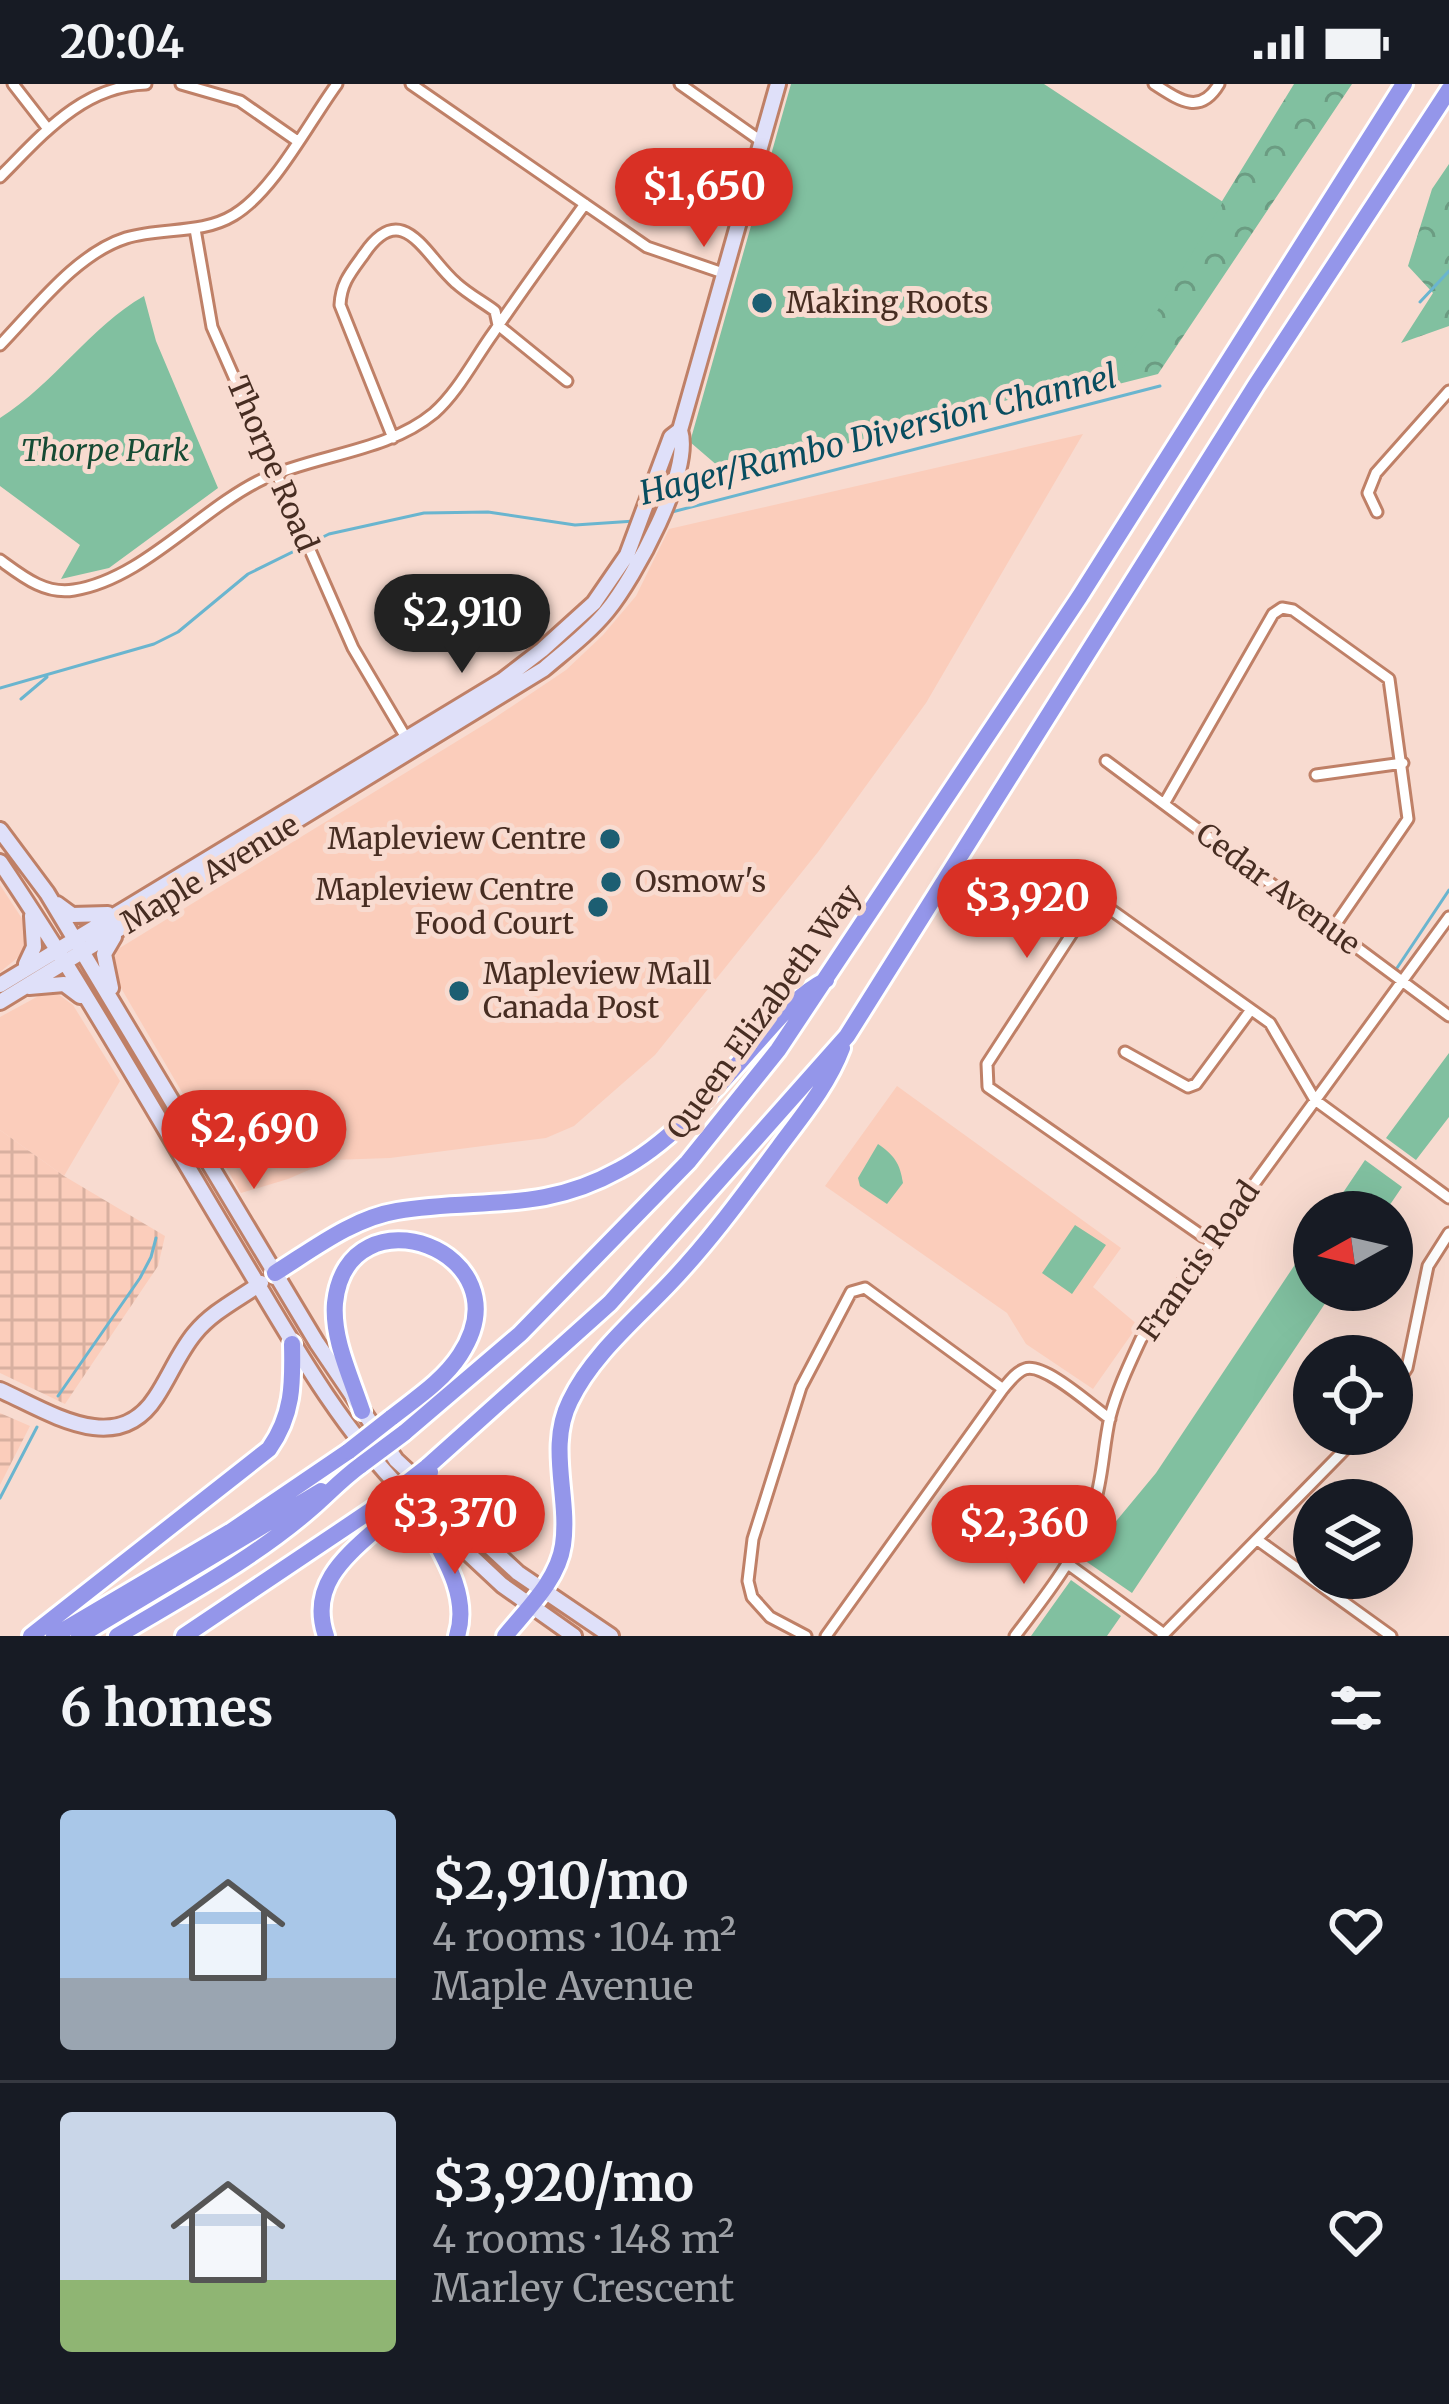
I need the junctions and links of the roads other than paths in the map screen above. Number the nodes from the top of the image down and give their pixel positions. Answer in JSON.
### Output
{"nodes":[{"id":1,"x":13,"y":84,"type":"edge"},
{"id":2,"x":146,"y":84,"type":"edge"},
{"id":3,"x":181,"y":84,"type":"edge"},
{"id":4,"x":337,"y":84,"type":"edge"},
{"id":5,"x":411,"y":84,"type":"edge"},
{"id":6,"x":680,"y":84,"type":"edge"},
{"id":7,"x":778,"y":84,"type":"edge"},
{"id":8,"x":1154,"y":84,"type":"edge"},
{"id":9,"x":1219,"y":84,"type":"edge"},
{"id":10,"x":1404,"y":84,"type":"edge"},
{"id":11,"x":1449,"y":90,"type":"edge"},
{"id":12,"x":1449,"y":102,"type":"edge"},
{"id":13,"x":1431,"y":119,"type":"junction"},
{"id":14,"x":48,"y":130,"type":"junction"},
{"id":15,"x":296,"y":140,"type":"junction"},
{"id":16,"x":761,"y":141,"type":"junction"},
{"id":17,"x":0,"y":177,"type":"edge"},
{"id":18,"x":585,"y":204,"type":"junction"},
{"id":19,"x":195,"y":229,"type":"junction"},
{"id":20,"x":723,"y":273,"type":"junction"},
{"id":21,"x":498,"y":325,"type":"junction"},
{"id":22,"x":0,"y":345,"type":"edge"},
{"id":23,"x":567,"y":381,"type":"dead end"},
{"id":24,"x":1449,"y":391,"type":"edge"},
{"id":25,"x":680,"y":430,"type":"junction"},
{"id":26,"x":393,"y":438,"type":"junction"},
{"id":27,"x":277,"y":474,"type":"junction"},
{"id":28,"x":1377,"y":512,"type":"dead end"},
{"id":29,"x":0,"y":560,"type":"edge"},
{"id":30,"x":406,"y":736,"type":"junction"},
{"id":31,"x":413,"y":752,"type":"junction"},
{"id":32,"x":1106,"y":761,"type":"dead end"},
{"id":33,"x":1403,"y":763,"type":"junction"},
{"id":34,"x":1316,"y":775,"type":"dead end"},
{"id":35,"x":1164,"y":804,"type":"junction"},
{"id":36,"x":0,"y":830,"type":"edge"},
{"id":37,"x":0,"y":862,"type":"edge"},
{"id":38,"x":47,"y":893,"type":"junction"},
{"id":39,"x":30,"y":905,"type":"junction"},
{"id":40,"x":1449,"y":917,"type":"edge"},
{"id":41,"x":123,"y":918,"type":"junction"},
{"id":42,"x":1333,"y":928,"type":"junction"},
{"id":43,"x":78,"y":945,"type":"junction"},
{"id":44,"x":61,"y":955,"type":"junction"},
{"id":45,"x":827,"y":980,"type":"junction"},
{"id":46,"x":1402,"y":982,"type":"junction"},
{"id":47,"x":10,"y":984,"type":"edge"},
{"id":48,"x":0,"y":1002,"type":"edge"},
{"id":49,"x":1250,"y":1011,"type":"junction"},
{"id":50,"x":1449,"y":1016,"type":"edge"},
{"id":51,"x":100,"y":1021,"type":"junction"},
{"id":52,"x":847,"y":1036,"type":"junction"},
{"id":53,"x":135,"y":1042,"type":"junction"},
{"id":54,"x":1125,"y":1052,"type":"dead end"},
{"id":55,"x":1315,"y":1100,"type":"junction"},
{"id":56,"x":1449,"y":1198,"type":"edge"},
{"id":57,"x":1449,"y":1233,"type":"edge"},
{"id":58,"x":1211,"y":1242,"type":"junction"},
{"id":59,"x":275,"y":1273,"type":"junction"},
{"id":60,"x":258,"y":1285,"type":"junction"},
{"id":61,"x":1413,"y":1337,"type":"edge"},
{"id":62,"x":292,"y":1344,"type":"junction"},
{"id":63,"x":1003,"y":1389,"type":"junction"},
{"id":64,"x":0,"y":1390,"type":"edge"},
{"id":65,"x":362,"y":1411,"type":"junction"},
{"id":66,"x":1110,"y":1419,"type":"junction"},
{"id":67,"x":1340,"y":1455,"type":"edge"},
{"id":68,"x":355,"y":1458,"type":"junction"},
{"id":69,"x":333,"y":1485,"type":"junction"},
{"id":70,"x":416,"y":1504,"type":"junction"},
{"id":71,"x":378,"y":1517,"type":"junction"},
{"id":72,"x":1259,"y":1540,"type":"junction"},
{"id":73,"x":1068,"y":1564,"type":"junction"},
{"id":74,"x":537,"y":1597,"type":"junction"},
{"id":75,"x":1163,"y":1635,"type":"edge"},
{"id":76,"x":32,"y":1636,"type":"edge"},
{"id":77,"x":54,"y":1636,"type":"edge"},
{"id":78,"x":79,"y":1636,"type":"edge"},
{"id":79,"x":117,"y":1636,"type":"edge"},
{"id":80,"x":184,"y":1636,"type":"edge"},
{"id":81,"x":326,"y":1636,"type":"edge"},
{"id":82,"x":457,"y":1636,"type":"edge"},
{"id":83,"x":505,"y":1636,"type":"edge"},
{"id":84,"x":574,"y":1636,"type":"edge"},
{"id":85,"x":611,"y":1636,"type":"edge"},
{"id":86,"x":806,"y":1636,"type":"edge"},
{"id":87,"x":826,"y":1636,"type":"edge"},
{"id":88,"x":1016,"y":1636,"type":"edge"},
{"id":89,"x":1391,"y":1636,"type":"edge"}],
"edges":[{"from":1,"to":14,"type":"street"},
{"from":2,"to":14,"type":"street"},
{"from":3,"to":15,"type":"street"},
{"from":4,"to":15,"type":"street"},
{"from":5,"to":18,"type":"street"},
{"from":6,"to":16,"type":"street"},
{"from":7,"to":16,"type":"main road","name":"Maple Avenue"},
{"from":8,"to":9,"type":"street"},
{"from":10,"to":45,"type":"highway","name":"Queen Elizabeth Way"},
{"from":11,"to":13,"type":"highway"},
{"from":12,"to":13,"type":"highway"},
{"from":13,"to":52,"type":"highway"},
{"from":14,"to":17,"type":"street"},
{"from":15,"to":19,"type":"street"},
{"from":16,"to":20,"type":"main road","name":"Maple Avenue"},
{"from":18,"to":20,"type":"street"},
{"from":18,"to":21,"type":"street"},
{"from":19,"to":22,"type":"street"},
{"from":19,"to":27,"type":"street","name":"Thorpe Road"},
{"from":20,"to":25,"type":"main road","name":"Maple Avenue"},
{"from":21,"to":23,"type":"street"},
{"from":21,"to":26,"type":"street"},
{"from":21,"to":26,"type":"street"},
{"from":24,"to":28,"type":"street"},
{"from":25,"to":30,"type":"main road","name":"Maple Avenue"},
{"from":25,"to":31,"type":"main road","name":"Maple Avenue"},
{"from":26,"to":27,"type":"street"},
{"from":27,"to":29,"type":"street"},
{"from":27,"to":30,"type":"street","name":"Thorpe Road"},
{"from":30,"to":31,"type":"street","name":"Thorpe Road"},
{"from":30,"to":41,"type":"main road","name":"Maple Avenue"},
{"from":31,"to":41,"type":"main road","name":"Maple Avenue"},
{"from":32,"to":35,"type":"street","name":"Cedar Avenue"},
{"from":33,"to":34,"type":"street"},
{"from":33,"to":35,"type":"street"},
{"from":33,"to":42,"type":"street"},
{"from":35,"to":42,"type":"street","name":"Cedar Avenue"},
{"from":36,"to":38,"type":"main road"},
{"from":37,"to":39,"type":"main road"},
{"from":38,"to":41,"type":"main road"},
{"from":38,"to":43,"type":"main road"},
{"from":39,"to":44,"type":"main road"},
{"from":39,"to":47,"type":"main road"},
{"from":40,"to":46,"type":"street","name":"Francis Road"},
{"from":41,"to":43,"type":"main road","name":"Maple Avenue"},
{"from":41,"to":53,"type":"main road"},
{"from":42,"to":46,"type":"street","name":"Cedar Avenue"},
{"from":43,"to":44,"type":"main road","name":"Maple Avenue"},
{"from":43,"to":53,"type":"main road"},
{"from":44,"to":47,"type":"main road","name":"Maple Avenue"},
{"from":44,"to":51,"type":"main road"},
{"from":45,"to":59,"type":"highway"},
{"from":45,"to":68,"type":"highway","name":"Queen Elizabeth Way","bridge":true},
{"from":46,"to":50,"type":"street","name":"Cedar Avenue"},
{"from":46,"to":55,"type":"street","name":"Francis Road"},
{"from":47,"to":48,"type":"main road","name":"Maple Avenue"},
{"from":47,"to":51,"type":"main road"},
{"from":49,"to":54,"type":"street"},
{"from":49,"to":55,"type":"street"},
{"from":49,"to":58,"type":"street"},
{"from":51,"to":60,"type":"main road"},
{"from":52,"to":71,"type":"highway","bridge":true},
{"from":52,"to":74,"type":"highway"},
{"from":53,"to":59,"type":"main road"},
{"from":55,"to":56,"type":"street"},
{"from":55,"to":58,"type":"street","name":"Francis Road"},
{"from":57,"to":61,"type":"street"},
{"from":58,"to":66,"type":"street","name":"Francis Road"},
{"from":59,"to":60,"type":"main road"},
{"from":59,"to":65,"type":"main road"},
{"from":60,"to":62,"type":"main road"},
{"from":60,"to":64,"type":"main road"},
{"from":62,"to":70,"type":"main road"},
{"from":62,"to":76,"type":"highway"},
{"from":63,"to":66,"type":"street"},
{"from":63,"to":86,"type":"street"},
{"from":63,"to":87,"type":"street"},
{"from":65,"to":68,"type":"highway","bridge":true},
{"from":65,"to":74,"type":"main road"},
{"from":66,"to":73,"type":"street","name":"Francis Road"},
{"from":67,"to":72,"type":"street"},
{"from":68,"to":69,"type":"highway","name":"Queen Elizabeth Way"},
{"from":68,"to":77,"type":"highway"},
{"from":69,"to":78,"type":"highway"},
{"from":69,"to":79,"type":"highway","name":"Queen Elizabeth Way"},
{"from":70,"to":74,"type":"main road"},
{"from":70,"to":82,"type":"highway"},
{"from":71,"to":80,"type":"highway"},
{"from":71,"to":81,"type":"highway"},
{"from":72,"to":75,"type":"street"},
{"from":72,"to":89,"type":"street"},
{"from":73,"to":75,"type":"street"},
{"from":73,"to":88,"type":"street","name":"Francis Road"},
{"from":74,"to":83,"type":"highway"},
{"from":74,"to":84,"type":"main road"},
{"from":74,"to":85,"type":"main road"}]}
